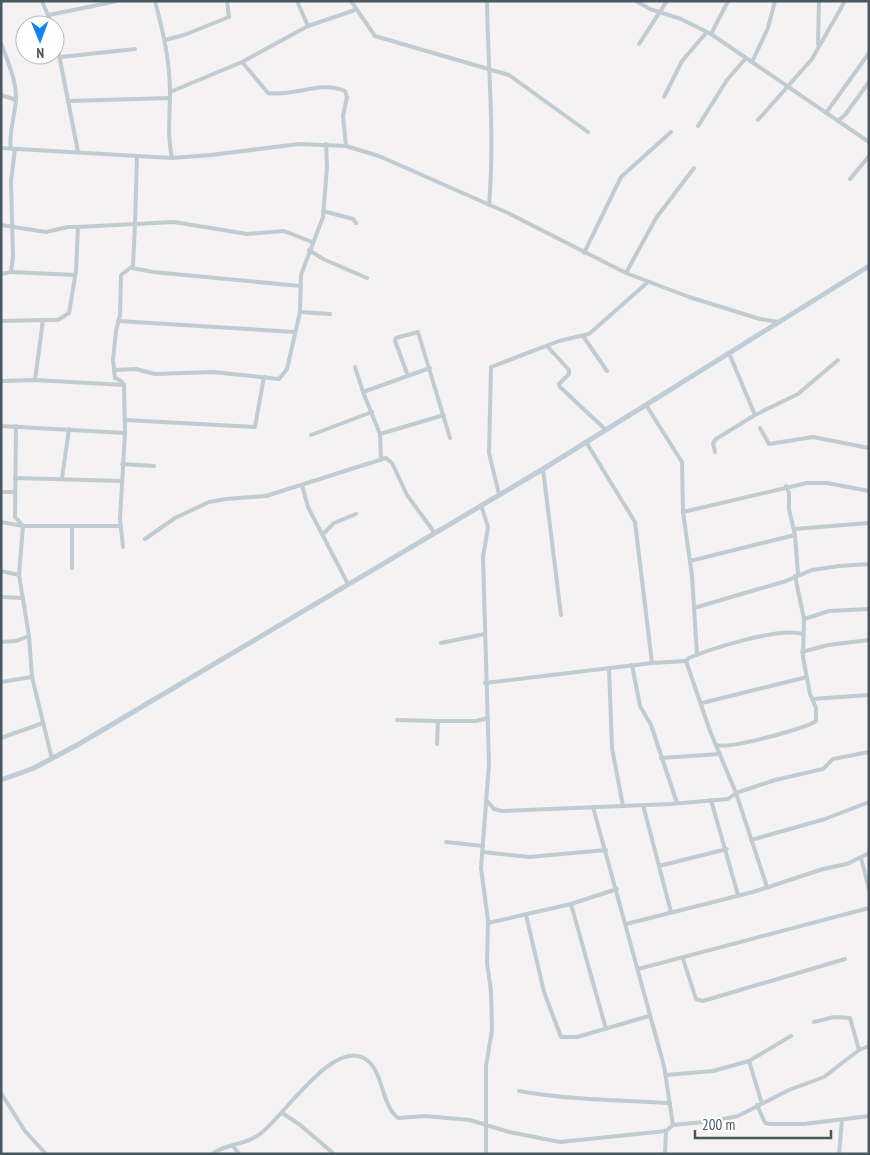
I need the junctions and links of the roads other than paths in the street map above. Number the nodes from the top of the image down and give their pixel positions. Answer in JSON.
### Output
{"nodes":[{"id":1,"x":117,"y":1,"type":"edge"},
{"id":2,"x":155,"y":1,"type":"edge"},
{"id":3,"x":227,"y":1,"type":"edge"},
{"id":4,"x":297,"y":1,"type":"edge"},
{"id":5,"x":351,"y":1,"type":"edge"},
{"id":6,"x":487,"y":1,"type":"edge"},
{"id":7,"x":636,"y":1,"type":"edge"},
{"id":8,"x":667,"y":1,"type":"edge"},
{"id":9,"x":728,"y":1,"type":"edge"},
{"id":10,"x":775,"y":1,"type":"edge"},
{"id":11,"x":819,"y":1,"type":"edge"},
{"id":12,"x":845,"y":1,"type":"edge"},
{"id":13,"x":41,"y":2,"type":"edge"},
{"id":14,"x":355,"y":10,"type":"junction"},
{"id":15,"x":661,"y":13,"type":"junction"},
{"id":16,"x":49,"y":15,"type":"joint"},
{"id":17,"x":308,"y":26,"type":"junction"},
{"id":18,"x":706,"y":33,"type":"junction"},
{"id":19,"x":711,"y":34,"type":"junction"},
{"id":20,"x":164,"y":40,"type":"junction"},
{"id":21,"x":1,"y":43,"type":"edge"},
{"id":22,"x":639,"y":44,"type":"dead end"},
{"id":23,"x":818,"y":46,"type":"junction"},
{"id":24,"x":135,"y":48,"type":"dead end"},
{"id":25,"x":3,"y":52,"type":"edge"},
{"id":26,"x":869,"y":53,"type":"edge"},
{"id":27,"x":65,"y":57,"type":"edge"},
{"id":28,"x":746,"y":58,"type":"junction"},
{"id":29,"x":242,"y":62,"type":"junction"},
{"id":30,"x":752,"y":62,"type":"junction"},
{"id":31,"x":62,"y":65,"type":"edge"},
{"id":32,"x":487,"y":70,"type":"junction"},
{"id":33,"x":869,"y":82,"type":"edge"},
{"id":34,"x":788,"y":87,"type":"junction"},
{"id":35,"x":170,"y":92,"type":"junction"},
{"id":36,"x":1,"y":96,"type":"edge"},
{"id":37,"x":664,"y":97,"type":"dead end"},
{"id":38,"x":170,"y":98,"type":"junction"},
{"id":39,"x":16,"y":100,"type":"junction"},
{"id":40,"x":68,"y":101,"type":"junction"},
{"id":41,"x":826,"y":113,"type":"junction"},
{"id":42,"x":758,"y":120,"type":"dead end"},
{"id":43,"x":838,"y":121,"type":"junction"},
{"id":44,"x":698,"y":126,"type":"dead end"},
{"id":45,"x":588,"y":132,"type":"dead end"},
{"id":46,"x":671,"y":132,"type":"dead end"},
{"id":47,"x":869,"y":142,"type":"edge"},
{"id":48,"x":326,"y":144,"type":"junction"},
{"id":49,"x":346,"y":146,"type":"junction"},
{"id":50,"x":1,"y":148,"type":"edge"},
{"id":51,"x":13,"y":149,"type":"junction"},
{"id":52,"x":78,"y":152,"type":"junction"},
{"id":53,"x":136,"y":156,"type":"junction"},
{"id":54,"x":869,"y":156,"type":"edge"},
{"id":55,"x":172,"y":158,"type":"junction"},
{"id":56,"x":694,"y":168,"type":"dead end"},
{"id":57,"x":850,"y":179,"type":"dead end"},
{"id":58,"x":489,"y":205,"type":"junction"},
{"id":59,"x":323,"y":211,"type":"junction"},
{"id":60,"x":356,"y":223,"type":"dead end"},
{"id":61,"x":135,"y":224,"type":"junction"},
{"id":62,"x":1,"y":226,"type":"edge"},
{"id":63,"x":13,"y":226,"type":"junction"},
{"id":64,"x":78,"y":227,"type":"junction"},
{"id":65,"x":312,"y":242,"type":"junction"},
{"id":66,"x":309,"y":250,"type":"junction"},
{"id":67,"x":584,"y":253,"type":"junction"},
{"id":68,"x":132,"y":268,"type":"junction"},
{"id":69,"x":868,"y":268,"type":"edge"},
{"id":70,"x":11,"y":272,"type":"junction"},
{"id":71,"x":626,"y":273,"type":"junction"},
{"id":72,"x":1,"y":274,"type":"edge"},
{"id":73,"x":75,"y":276,"type":"junction"},
{"id":74,"x":366,"y":278,"type":"dead end"},
{"id":75,"x":648,"y":282,"type":"junction"},
{"id":76,"x":300,"y":286,"type":"junction"},
{"id":77,"x":300,"y":312,"type":"junction"},
{"id":78,"x":330,"y":314,"type":"dead end"},
{"id":79,"x":43,"y":320,"type":"junction"},
{"id":80,"x":1,"y":321,"type":"edge"},
{"id":81,"x":118,"y":321,"type":"junction"},
{"id":82,"x":781,"y":322,"type":"junction"},
{"id":83,"x":295,"y":332,"type":"junction"},
{"id":84,"x":583,"y":336,"type":"junction"},
{"id":85,"x":547,"y":346,"type":"junction"},
{"id":86,"x":729,"y":353,"type":"junction"},
{"id":87,"x":838,"y":360,"type":"dead end"},
{"id":88,"x":355,"y":367,"type":"dead end"},
{"id":89,"x":430,"y":368,"type":"junction"},
{"id":90,"x":114,"y":370,"type":"junction"},
{"id":91,"x":607,"y":370,"type":"dead end"},
{"id":92,"x":408,"y":376,"type":"junction"},
{"id":93,"x":264,"y":377,"type":"junction"},
{"id":94,"x":35,"y":380,"type":"junction"},
{"id":95,"x":1,"y":381,"type":"edge"},
{"id":96,"x":124,"y":385,"type":"junction"},
{"id":97,"x":362,"y":392,"type":"junction"},
{"id":98,"x":646,"y":405,"type":"junction"},
{"id":99,"x":372,"y":412,"type":"junction"},
{"id":100,"x":444,"y":415,"type":"junction"},
{"id":101,"x":755,"y":415,"type":"junction"},
{"id":102,"x":125,"y":420,"type":"junction"},
{"id":103,"x":1,"y":426,"type":"edge"},
{"id":104,"x":16,"y":426,"type":"junction"},
{"id":105,"x":760,"y":428,"type":"dead end"},
{"id":106,"x":69,"y":429,"type":"junction"},
{"id":107,"x":606,"y":430,"type":"junction"},
{"id":108,"x":125,"y":433,"type":"junction"},
{"id":109,"x":380,"y":434,"type":"junction"},
{"id":110,"x":310,"y":435,"type":"dead end"},
{"id":111,"x":450,"y":438,"type":"dead end"},
{"id":112,"x":586,"y":442,"type":"junction"},
{"id":113,"x":869,"y":448,"type":"edge"},
{"id":114,"x":715,"y":452,"type":"dead end"},
{"id":115,"x":381,"y":460,"type":"junction"},
{"id":116,"x":122,"y":464,"type":"junction"},
{"id":117,"x":154,"y":466,"type":"dead end"},
{"id":118,"x":543,"y":469,"type":"junction"},
{"id":119,"x":15,"y":478,"type":"junction"},
{"id":120,"x":62,"y":478,"type":"junction"},
{"id":121,"x":122,"y":481,"type":"junction"},
{"id":122,"x":302,"y":485,"type":"junction"},
{"id":123,"x":786,"y":486,"type":"junction"},
{"id":124,"x":869,"y":491,"type":"edge"},
{"id":125,"x":1,"y":492,"type":"edge"},
{"id":126,"x":15,"y":492,"type":"junction"},
{"id":127,"x":499,"y":494,"type":"junction"},
{"id":128,"x":481,"y":504,"type":"junction"},
{"id":129,"x":683,"y":512,"type":"junction"},
{"id":130,"x":356,"y":514,"type":"dead end"},
{"id":131,"x":1,"y":522,"type":"edge"},
{"id":132,"x":869,"y":523,"type":"edge"},
{"id":133,"x":23,"y":526,"type":"junction"},
{"id":134,"x":72,"y":526,"type":"junction"},
{"id":135,"x":120,"y":526,"type":"junction"},
{"id":136,"x":794,"y":529,"type":"junction"},
{"id":137,"x":434,"y":532,"type":"junction"},
{"id":138,"x":323,"y":534,"type":"junction"},
{"id":139,"x":795,"y":535,"type":"junction"},
{"id":140,"x":146,"y":539,"type":"dead end"},
{"id":141,"x":123,"y":547,"type":"dead end"},
{"id":142,"x":690,"y":561,"type":"junction"},
{"id":143,"x":869,"y":564,"type":"edge"},
{"id":144,"x":72,"y":568,"type":"dead end"},
{"id":145,"x":1,"y":571,"type":"edge"},
{"id":146,"x":19,"y":575,"type":"junction"},
{"id":147,"x":797,"y":575,"type":"junction"},
{"id":148,"x":348,"y":584,"type":"junction"},
{"id":149,"x":1,"y":597,"type":"edge"},
{"id":150,"x":22,"y":598,"type":"junction"},
{"id":151,"x":694,"y":608,"type":"junction"},
{"id":152,"x":869,"y":608,"type":"edge"},
{"id":153,"x":561,"y":615,"type":"dead end"},
{"id":154,"x":804,"y":619,"type":"junction"},
{"id":155,"x":485,"y":634,"type":"junction"},
{"id":156,"x":803,"y":634,"type":"junction"},
{"id":157,"x":30,"y":636,"type":"junction"},
{"id":158,"x":869,"y":640,"type":"edge"},
{"id":159,"x":1,"y":642,"type":"edge"},
{"id":160,"x":441,"y":643,"type":"dead end"},
{"id":161,"x":802,"y":650,"type":"junction"},
{"id":162,"x":697,"y":655,"type":"junction"},
{"id":163,"x":686,"y":661,"type":"junction"},
{"id":164,"x":652,"y":663,"type":"junction"},
{"id":165,"x":632,"y":665,"type":"junction"},
{"id":166,"x":609,"y":668,"type":"junction"},
{"id":167,"x":32,"y":677,"type":"junction"},
{"id":168,"x":807,"y":677,"type":"junction"},
{"id":169,"x":1,"y":682,"type":"edge"},
{"id":170,"x":485,"y":682,"type":"junction"},
{"id":171,"x":869,"y":695,"type":"edge"},
{"id":172,"x":812,"y":699,"type":"junction"},
{"id":173,"x":702,"y":703,"type":"junction"},
{"id":174,"x":488,"y":718,"type":"junction"},
{"id":175,"x":397,"y":720,"type":"dead end"},
{"id":176,"x":438,"y":721,"type":"junction"},
{"id":177,"x":43,"y":723,"type":"junction"},
{"id":178,"x":1,"y":738,"type":"edge"},
{"id":179,"x":437,"y":744,"type":"dead end"},
{"id":180,"x":716,"y":745,"type":"junction"},
{"id":181,"x":869,"y":752,"type":"edge"},
{"id":182,"x":720,"y":754,"type":"junction"},
{"id":183,"x":661,"y":758,"type":"junction"},
{"id":184,"x":52,"y":759,"type":"junction"},
{"id":185,"x":1,"y":780,"type":"edge"},
{"id":186,"x":736,"y":793,"type":"junction"},
{"id":187,"x":710,"y":800,"type":"junction"},
{"id":188,"x":487,"y":801,"type":"junction"},
{"id":189,"x":869,"y":802,"type":"edge"},
{"id":190,"x":677,"y":803,"type":"junction"},
{"id":191,"x":642,"y":805,"type":"junction"},
{"id":192,"x":623,"y":806,"type":"junction"},
{"id":193,"x":594,"y":807,"type":"junction"},
{"id":194,"x":751,"y":840,"type":"junction"},
{"id":195,"x":446,"y":842,"type":"dead end"},
{"id":196,"x":483,"y":846,"type":"junction"},
{"id":197,"x":726,"y":849,"type":"junction"},
{"id":198,"x":606,"y":850,"type":"junction"},
{"id":199,"x":483,"y":852,"type":"junction"},
{"id":200,"x":869,"y":853,"type":"edge"},
{"id":201,"x":861,"y":858,"type":"junction"},
{"id":202,"x":659,"y":866,"type":"junction"},
{"id":203,"x":767,"y":887,"type":"junction"},
{"id":204,"x":616,"y":889,"type":"junction"},
{"id":205,"x":869,"y":889,"type":"edge"},
{"id":206,"x":738,"y":896,"type":"junction"},
{"id":207,"x":571,"y":904,"type":"junction"},
{"id":208,"x":869,"y":908,"type":"edge"},
{"id":209,"x":671,"y":912,"type":"junction"},
{"id":210,"x":526,"y":915,"type":"junction"},
{"id":211,"x":488,"y":923,"type":"junction"},
{"id":212,"x":626,"y":924,"type":"junction"},
{"id":213,"x":683,"y":959,"type":"junction"},
{"id":214,"x":845,"y":959,"type":"dead end"},
{"id":215,"x":638,"y":969,"type":"junction"},
{"id":216,"x":649,"y":1016,"type":"junction"},
{"id":217,"x":814,"y":1022,"type":"dead end"},
{"id":218,"x":606,"y":1029,"type":"junction"},
{"id":219,"x":791,"y":1036,"type":"dead end"},
{"id":220,"x":869,"y":1046,"type":"edge"},
{"id":221,"x":859,"y":1050,"type":"junction"},
{"id":222,"x":749,"y":1061,"type":"junction"},
{"id":223,"x":666,"y":1075,"type":"junction"},
{"id":224,"x":519,"y":1091,"type":"dead end"},
{"id":225,"x":1,"y":1093,"type":"edge"},
{"id":226,"x":670,"y":1103,"type":"junction"},
{"id":227,"x":762,"y":1104,"type":"junction"},
{"id":228,"x":757,"y":1105,"type":"junction"},
{"id":229,"x":282,"y":1113,"type":"junction"},
{"id":230,"x":869,"y":1116,"type":"edge"},
{"id":231,"x":842,"y":1120,"type":"junction"},
{"id":232,"x":486,"y":1124,"type":"junction"},
{"id":233,"x":673,"y":1125,"type":"junction"},
{"id":234,"x":666,"y":1131,"type":"junction"},
{"id":235,"x":238,"y":1150,"type":"edge"},
{"id":236,"x":46,"y":1154,"type":"edge"},
{"id":237,"x":212,"y":1154,"type":"edge"},
{"id":238,"x":334,"y":1154,"type":"edge"},
{"id":239,"x":486,"y":1154,"type":"edge"},
{"id":240,"x":665,"y":1154,"type":"edge"},
{"id":241,"x":839,"y":1154,"type":"edge"}],
"edges":[{"from":1,"to":16,"type":"street"},
{"from":2,"to":20,"type":"street"},
{"from":3,"to":20,"type":"street"},
{"from":4,"to":17,"type":"street"},
{"from":5,"to":14,"type":"street"},
{"from":6,"to":32,"type":"street"},
{"from":7,"to":15,"type":"street"},
{"from":8,"to":15,"type":"street"},
{"from":9,"to":19,"type":"street"},
{"from":10,"to":30,"type":"street"},
{"from":11,"to":23,"type":"street"},
{"from":12,"to":23,"type":"street"},
{"from":13,"to":16,"type":"street"},
{"from":14,"to":17,"type":"street"},
{"from":14,"to":32,"type":"street"},
{"from":15,"to":18,"type":"street"},
{"from":15,"to":22,"type":"street"},
{"from":17,"to":29,"type":"street"},
{"from":18,"to":19,"type":"street"},
{"from":18,"to":37,"type":"street"},
{"from":19,"to":28,"type":"street"},
{"from":20,"to":35,"type":"street"},
{"from":21,"to":25,"type":"street"},
{"from":23,"to":34,"type":"street"},
{"from":24,"to":27,"type":"street"},
{"from":25,"to":39,"type":"street"},
{"from":26,"to":41,"type":"street"},
{"from":28,"to":30,"type":"street"},
{"from":28,"to":44,"type":"street"},
{"from":29,"to":35,"type":"street"},
{"from":29,"to":49,"type":"street"},
{"from":30,"to":34,"type":"street"},
{"from":31,"to":40,"type":"street"},
{"from":32,"to":45,"type":"street"},
{"from":32,"to":58,"type":"street"},
{"from":33,"to":43,"type":"street"},
{"from":34,"to":41,"type":"street"},
{"from":34,"to":42,"type":"street"},
{"from":35,"to":38,"type":"street"},
{"from":36,"to":39,"type":"street"},
{"from":38,"to":40,"type":"street"},
{"from":38,"to":55,"type":"street"},
{"from":39,"to":51,"type":"street"},
{"from":40,"to":52,"type":"street"},
{"from":41,"to":43,"type":"street"},
{"from":43,"to":47,"type":"street"},
{"from":46,"to":67,"type":"street"},
{"from":48,"to":49,"type":"street"},
{"from":48,"to":55,"type":"street"},
{"from":48,"to":59,"type":"street"},
{"from":49,"to":58,"type":"street"},
{"from":50,"to":51,"type":"street"},
{"from":51,"to":52,"type":"street"},
{"from":51,"to":63,"type":"street"},
{"from":52,"to":53,"type":"street"},
{"from":53,"to":55,"type":"street"},
{"from":53,"to":61,"type":"street"},
{"from":54,"to":57,"type":"street"},
{"from":56,"to":71,"type":"street"},
{"from":58,"to":67,"type":"street"},
{"from":59,"to":60,"type":"street"},
{"from":59,"to":65,"type":"street"},
{"from":61,"to":64,"type":"street"},
{"from":61,"to":65,"type":"street"},
{"from":61,"to":68,"type":"street"},
{"from":62,"to":63,"type":"street"},
{"from":63,"to":64,"type":"street"},
{"from":63,"to":70,"type":"street"},
{"from":64,"to":73,"type":"street"},
{"from":65,"to":66,"type":"street"},
{"from":66,"to":74,"type":"street"},
{"from":66,"to":76,"type":"street"},
{"from":67,"to":71,"type":"street"},
{"from":68,"to":76,"type":"street"},
{"from":68,"to":81,"type":"street"},
{"from":69,"to":82,"type":"main road"},
{"from":70,"to":72,"type":"street"},
{"from":70,"to":73,"type":"street"},
{"from":71,"to":75,"type":"street"},
{"from":73,"to":79,"type":"street"},
{"from":75,"to":82,"type":"street"},
{"from":75,"to":84,"type":"street"},
{"from":76,"to":77,"type":"street"},
{"from":77,"to":78,"type":"street"},
{"from":77,"to":83,"type":"street"},
{"from":79,"to":80,"type":"street"},
{"from":79,"to":94,"type":"street"},
{"from":81,"to":83,"type":"street"},
{"from":81,"to":90,"type":"street"},
{"from":82,"to":86,"type":"main road"},
{"from":83,"to":93,"type":"street"},
{"from":84,"to":85,"type":"street"},
{"from":84,"to":91,"type":"street"},
{"from":85,"to":107,"type":"street"},
{"from":85,"to":127,"type":"street"},
{"from":86,"to":98,"type":"main road"},
{"from":86,"to":101,"type":"street"},
{"from":87,"to":101,"type":"street"},
{"from":88,"to":97,"type":"street"},
{"from":89,"to":92,"type":"street"},
{"from":89,"to":92,"type":"street"},
{"from":89,"to":100,"type":"street"},
{"from":90,"to":93,"type":"street"},
{"from":90,"to":96,"type":"street"},
{"from":92,"to":97,"type":"street"},
{"from":93,"to":102,"type":"street"},
{"from":94,"to":95,"type":"street"},
{"from":94,"to":96,"type":"street"},
{"from":96,"to":102,"type":"street"},
{"from":97,"to":99,"type":"street"},
{"from":98,"to":107,"type":"main road"},
{"from":98,"to":129,"type":"street"},
{"from":99,"to":109,"type":"street"},
{"from":99,"to":110,"type":"street"},
{"from":100,"to":109,"type":"street"},
{"from":100,"to":111,"type":"street"},
{"from":101,"to":114,"type":"street"},
{"from":102,"to":108,"type":"street"},
{"from":103,"to":104,"type":"street"},
{"from":104,"to":106,"type":"street"},
{"from":104,"to":119,"type":"street"},
{"from":105,"to":113,"type":"street"},
{"from":106,"to":108,"type":"street"},
{"from":106,"to":120,"type":"street"},
{"from":107,"to":112,"type":"main road"},
{"from":108,"to":116,"type":"street"},
{"from":109,"to":115,"type":"street"},
{"from":112,"to":118,"type":"main road"},
{"from":112,"to":164,"type":"street"},
{"from":115,"to":122,"type":"street"},
{"from":115,"to":137,"type":"street"},
{"from":116,"to":117,"type":"street"},
{"from":116,"to":121,"type":"street"},
{"from":118,"to":127,"type":"main road"},
{"from":118,"to":153,"type":"street"},
{"from":119,"to":120,"type":"street"},
{"from":119,"to":126,"type":"street"},
{"from":120,"to":121,"type":"street"},
{"from":121,"to":135,"type":"street"},
{"from":122,"to":138,"type":"street"},
{"from":122,"to":140,"type":"street"},
{"from":123,"to":124,"type":"street"},
{"from":123,"to":129,"type":"street"},
{"from":123,"to":136,"type":"street"},
{"from":125,"to":126,"type":"street"},
{"from":126,"to":133,"type":"street"},
{"from":127,"to":128,"type":"main road"},
{"from":128,"to":137,"type":"main road"},
{"from":128,"to":155,"type":"street"},
{"from":129,"to":142,"type":"street"},
{"from":130,"to":138,"type":"street"},
{"from":131,"to":133,"type":"street"},
{"from":132,"to":136,"type":"street"},
{"from":133,"to":134,"type":"street"},
{"from":133,"to":146,"type":"street"},
{"from":134,"to":135,"type":"street"},
{"from":134,"to":144,"type":"street"},
{"from":135,"to":141,"type":"street"},
{"from":136,"to":139,"type":"street"},
{"from":137,"to":148,"type":"main road"},
{"from":138,"to":148,"type":"street"},
{"from":139,"to":142,"type":"street"},
{"from":139,"to":147,"type":"street"},
{"from":142,"to":151,"type":"street"},
{"from":143,"to":147,"type":"street"},
{"from":145,"to":146,"type":"street"},
{"from":146,"to":150,"type":"street"},
{"from":147,"to":151,"type":"street"},
{"from":147,"to":154,"type":"street"},
{"from":148,"to":184,"type":"main road"},
{"from":149,"to":150,"type":"street"},
{"from":150,"to":157,"type":"street"},
{"from":151,"to":162,"type":"street"},
{"from":152,"to":154,"type":"street"},
{"from":154,"to":156,"type":"street"},
{"from":155,"to":160,"type":"street"},
{"from":155,"to":170,"type":"street"},
{"from":156,"to":161,"type":"street"},
{"from":156,"to":162,"type":"street"},
{"from":157,"to":159,"type":"street"},
{"from":157,"to":167,"type":"street"},
{"from":158,"to":161,"type":"street"},
{"from":161,"to":168,"type":"street"},
{"from":162,"to":163,"type":"street"},
{"from":163,"to":164,"type":"street"},
{"from":163,"to":173,"type":"street"},
{"from":164,"to":165,"type":"street"},
{"from":165,"to":166,"type":"street"},
{"from":165,"to":183,"type":"street"},
{"from":166,"to":170,"type":"street"},
{"from":166,"to":192,"type":"street"},
{"from":167,"to":169,"type":"street"},
{"from":167,"to":177,"type":"street"},
{"from":168,"to":172,"type":"street"},
{"from":168,"to":173,"type":"street"},
{"from":170,"to":174,"type":"street"},
{"from":171,"to":172,"type":"street"},
{"from":172,"to":180,"type":"street"},
{"from":173,"to":180,"type":"street"},
{"from":174,"to":176,"type":"street"},
{"from":174,"to":188,"type":"street"},
{"from":175,"to":176,"type":"street"},
{"from":176,"to":179,"type":"street"},
{"from":177,"to":178,"type":"street"},
{"from":177,"to":184,"type":"street"},
{"from":180,"to":182,"type":"street"},
{"from":181,"to":186,"type":"street"},
{"from":182,"to":183,"type":"street"},
{"from":182,"to":186,"type":"street"},
{"from":183,"to":190,"type":"street"},
{"from":184,"to":185,"type":"main road"},
{"from":186,"to":187,"type":"street"},
{"from":186,"to":194,"type":"street"},
{"from":187,"to":190,"type":"street"},
{"from":187,"to":197,"type":"street"},
{"from":188,"to":193,"type":"street"},
{"from":188,"to":196,"type":"street"},
{"from":189,"to":194,"type":"street"},
{"from":190,"to":191,"type":"street"},
{"from":191,"to":192,"type":"street"},
{"from":191,"to":202,"type":"street"},
{"from":192,"to":193,"type":"street"},
{"from":193,"to":198,"type":"street"},
{"from":194,"to":203,"type":"street"},
{"from":195,"to":196,"type":"street"},
{"from":196,"to":199,"type":"street"},
{"from":197,"to":202,"type":"street"},
{"from":197,"to":206,"type":"street"},
{"from":198,"to":199,"type":"street"},
{"from":198,"to":204,"type":"street"},
{"from":199,"to":211,"type":"street"},
{"from":200,"to":201,"type":"street"},
{"from":201,"to":203,"type":"street"},
{"from":201,"to":205,"type":"street"},
{"from":202,"to":209,"type":"street"},
{"from":203,"to":206,"type":"street"},
{"from":204,"to":207,"type":"street"},
{"from":204,"to":212,"type":"street"},
{"from":206,"to":209,"type":"street"},
{"from":207,"to":210,"type":"street"},
{"from":207,"to":218,"type":"street"},
{"from":208,"to":213,"type":"street"},
{"from":209,"to":212,"type":"street"},
{"from":210,"to":211,"type":"street"},
{"from":210,"to":218,"type":"street"},
{"from":211,"to":232,"type":"street"},
{"from":212,"to":215,"type":"street"},
{"from":213,"to":214,"type":"street"},
{"from":213,"to":215,"type":"street"},
{"from":215,"to":216,"type":"street"},
{"from":216,"to":218,"type":"street"},
{"from":216,"to":223,"type":"street"},
{"from":217,"to":221,"type":"street"},
{"from":219,"to":222,"type":"street"},
{"from":220,"to":221,"type":"street"},
{"from":221,"to":227,"type":"street"},
{"from":222,"to":223,"type":"street"},
{"from":222,"to":227,"type":"street"},
{"from":223,"to":226,"type":"street"},
{"from":224,"to":226,"type":"street"},
{"from":225,"to":236,"type":"street"},
{"from":226,"to":233,"type":"street"},
{"from":227,"to":228,"type":"street"},
{"from":228,"to":231,"type":"street"},
{"from":228,"to":233,"type":"street"},
{"from":229,"to":232,"type":"street"},
{"from":229,"to":235,"type":"street"},
{"from":229,"to":238,"type":"street"},
{"from":230,"to":231,"type":"street"},
{"from":231,"to":241,"type":"street"},
{"from":232,"to":234,"type":"street"},
{"from":232,"to":239,"type":"street"},
{"from":233,"to":234,"type":"street"},
{"from":234,"to":240,"type":"street"},
{"from":235,"to":237,"type":"street"}]}
